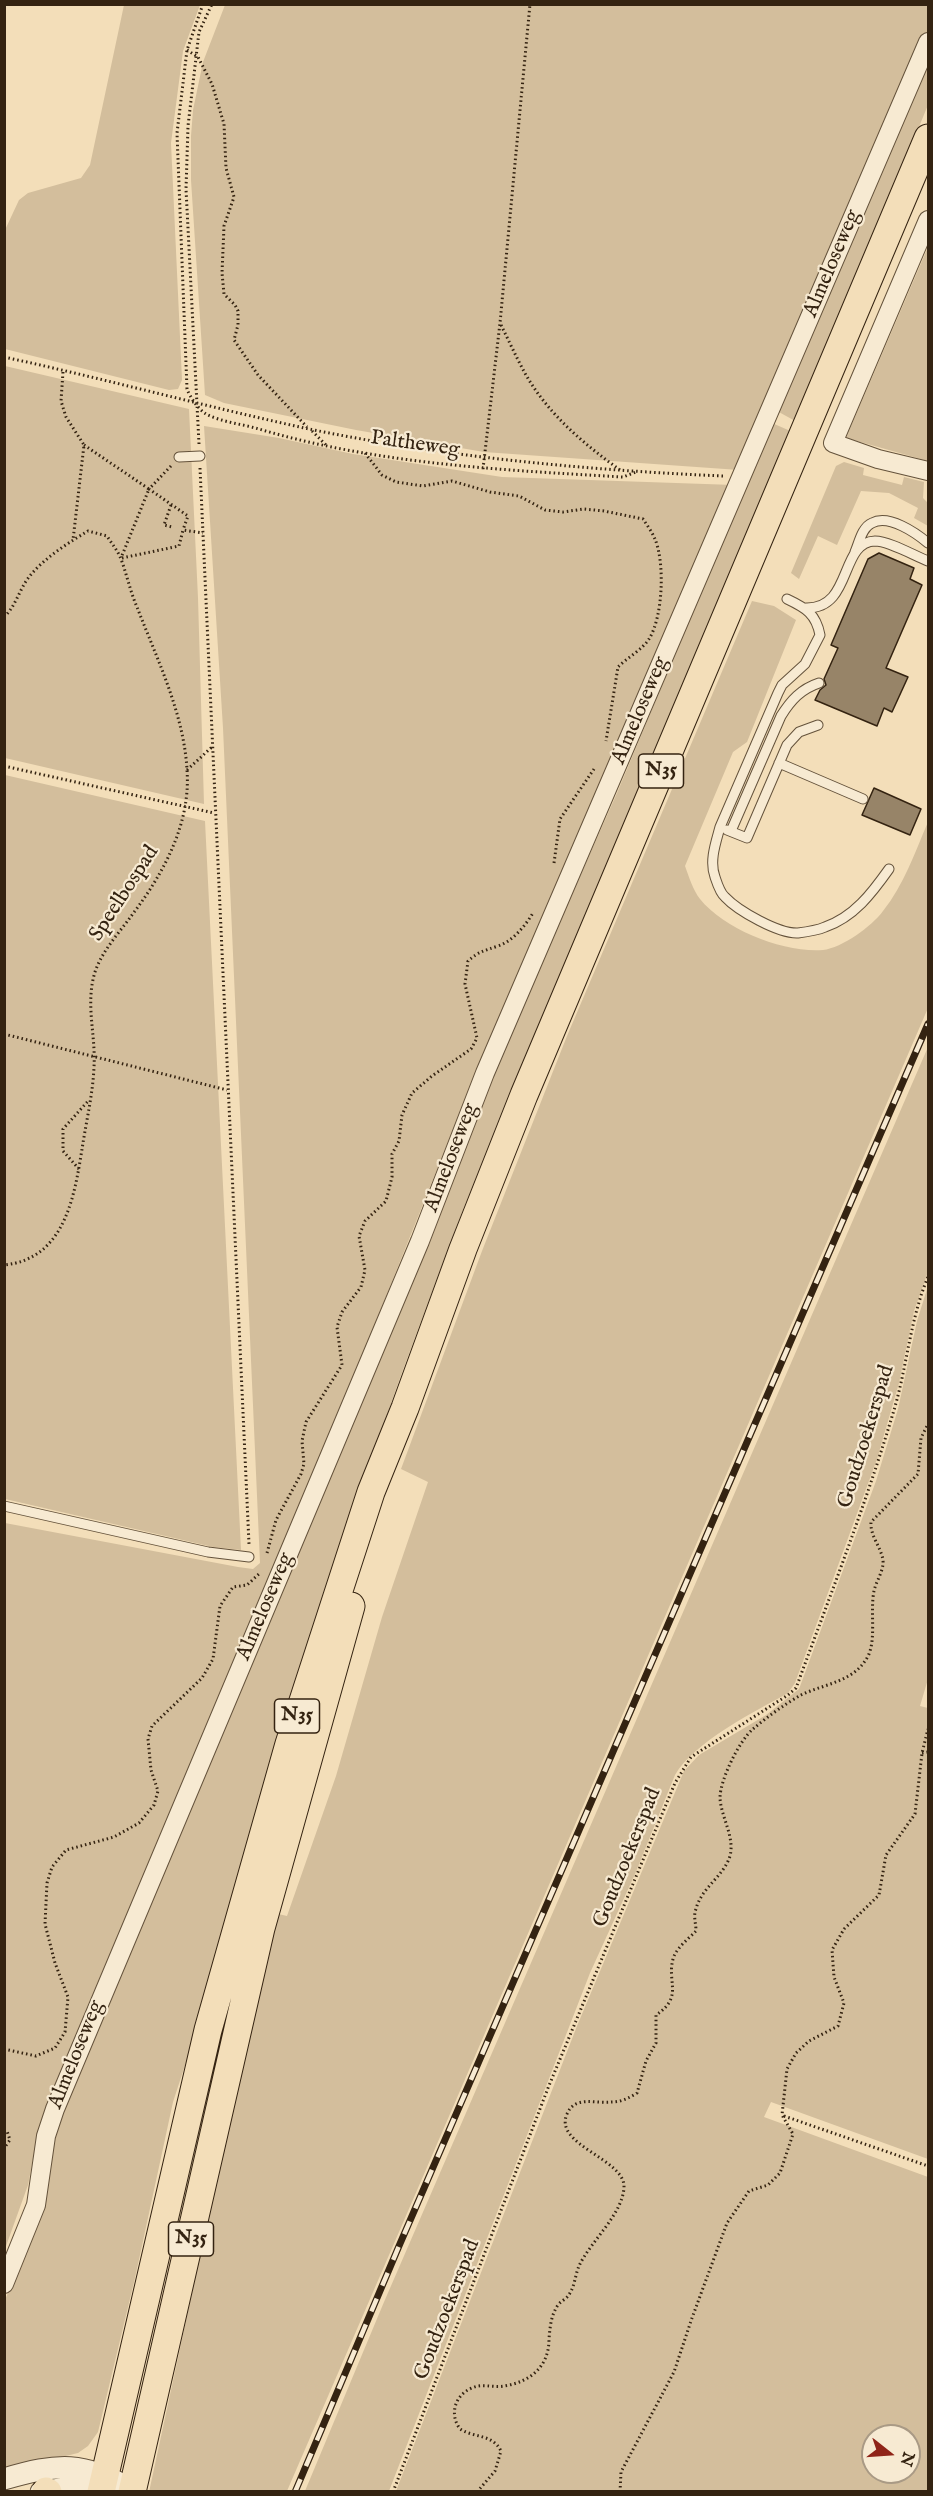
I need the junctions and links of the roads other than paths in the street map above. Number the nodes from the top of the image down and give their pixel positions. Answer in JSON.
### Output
{"nodes":[{"id":1,"x":928,"y":42,"type":"edge"},
{"id":2,"x":928,"y":138,"type":"edge"},
{"id":3,"x":928,"y":220,"type":"edge"},
{"id":4,"x":199,"y":452,"type":"road end"},
{"id":5,"x":179,"y":457,"type":"road end"},
{"id":6,"x":928,"y":471,"type":"edge"},
{"id":7,"x":928,"y":543,"type":"edge"},
{"id":8,"x":854,"y":554,"type":"junction"},
{"id":9,"x":928,"y":561,"type":"edge"},
{"id":10,"x":787,"y":599,"type":"dead end"},
{"id":11,"x":806,"y":608,"type":"junction"},
{"id":12,"x":819,"y":683,"type":"dead end"},
{"id":13,"x":818,"y":724,"type":"dead end"},
{"id":14,"x":778,"y":763,"type":"junction"},
{"id":15,"x":863,"y":799,"type":"dead end"},
{"id":16,"x":720,"y":827,"type":"junction"},
{"id":17,"x":731,"y":831,"type":"junction"},
{"id":18,"x":889,"y":869,"type":"dead end"},
{"id":19,"x":405,"y":1408,"type":"junction"},
{"id":20,"x":4,"y":1506,"type":"edge"},
{"id":21,"x":249,"y":1557,"type":"road end"},
{"id":22,"x":4,"y":2284,"type":"edge"},
{"id":23,"x":4,"y":2479,"type":"edge"},
{"id":24,"x":102,"y":2485,"type":"edge"},
{"id":25,"x":45,"y":2491,"type":"edge"},
{"id":26,"x":132,"y":2491,"type":"edge"}],
"edges":[{"from":1,"to":22,"type":"street","name":"Almeloseweg"},
{"from":2,"to":19,"type":"main road","name":"Almeloseweg","number":"N35"},
{"from":3,"to":6,"type":"street"},
{"from":4,"to":5,"type":"lane"},
{"from":7,"to":8,"type":"lane"},
{"from":8,"to":9,"type":"lane"},
{"from":8,"to":11,"type":"lane"},
{"from":10,"to":11,"type":"lane"},
{"from":11,"to":16,"type":"lane"},
{"from":12,"to":17,"type":"lane"},
{"from":13,"to":14,"type":"lane"},
{"from":14,"to":15,"type":"lane"},
{"from":14,"to":17,"type":"lane"},
{"from":16,"to":17,"type":"lane"},
{"from":16,"to":18,"type":"lane"},
{"from":19,"to":24,"type":"main road","number":"N35"},
{"from":19,"to":26,"type":"main road","number":"N35"},
{"from":20,"to":21,"type":"lane"},
{"from":23,"to":24,"type":"street"},
{"from":24,"to":25,"type":"street"},
{"from":24,"to":26,"type":"street"}]}
